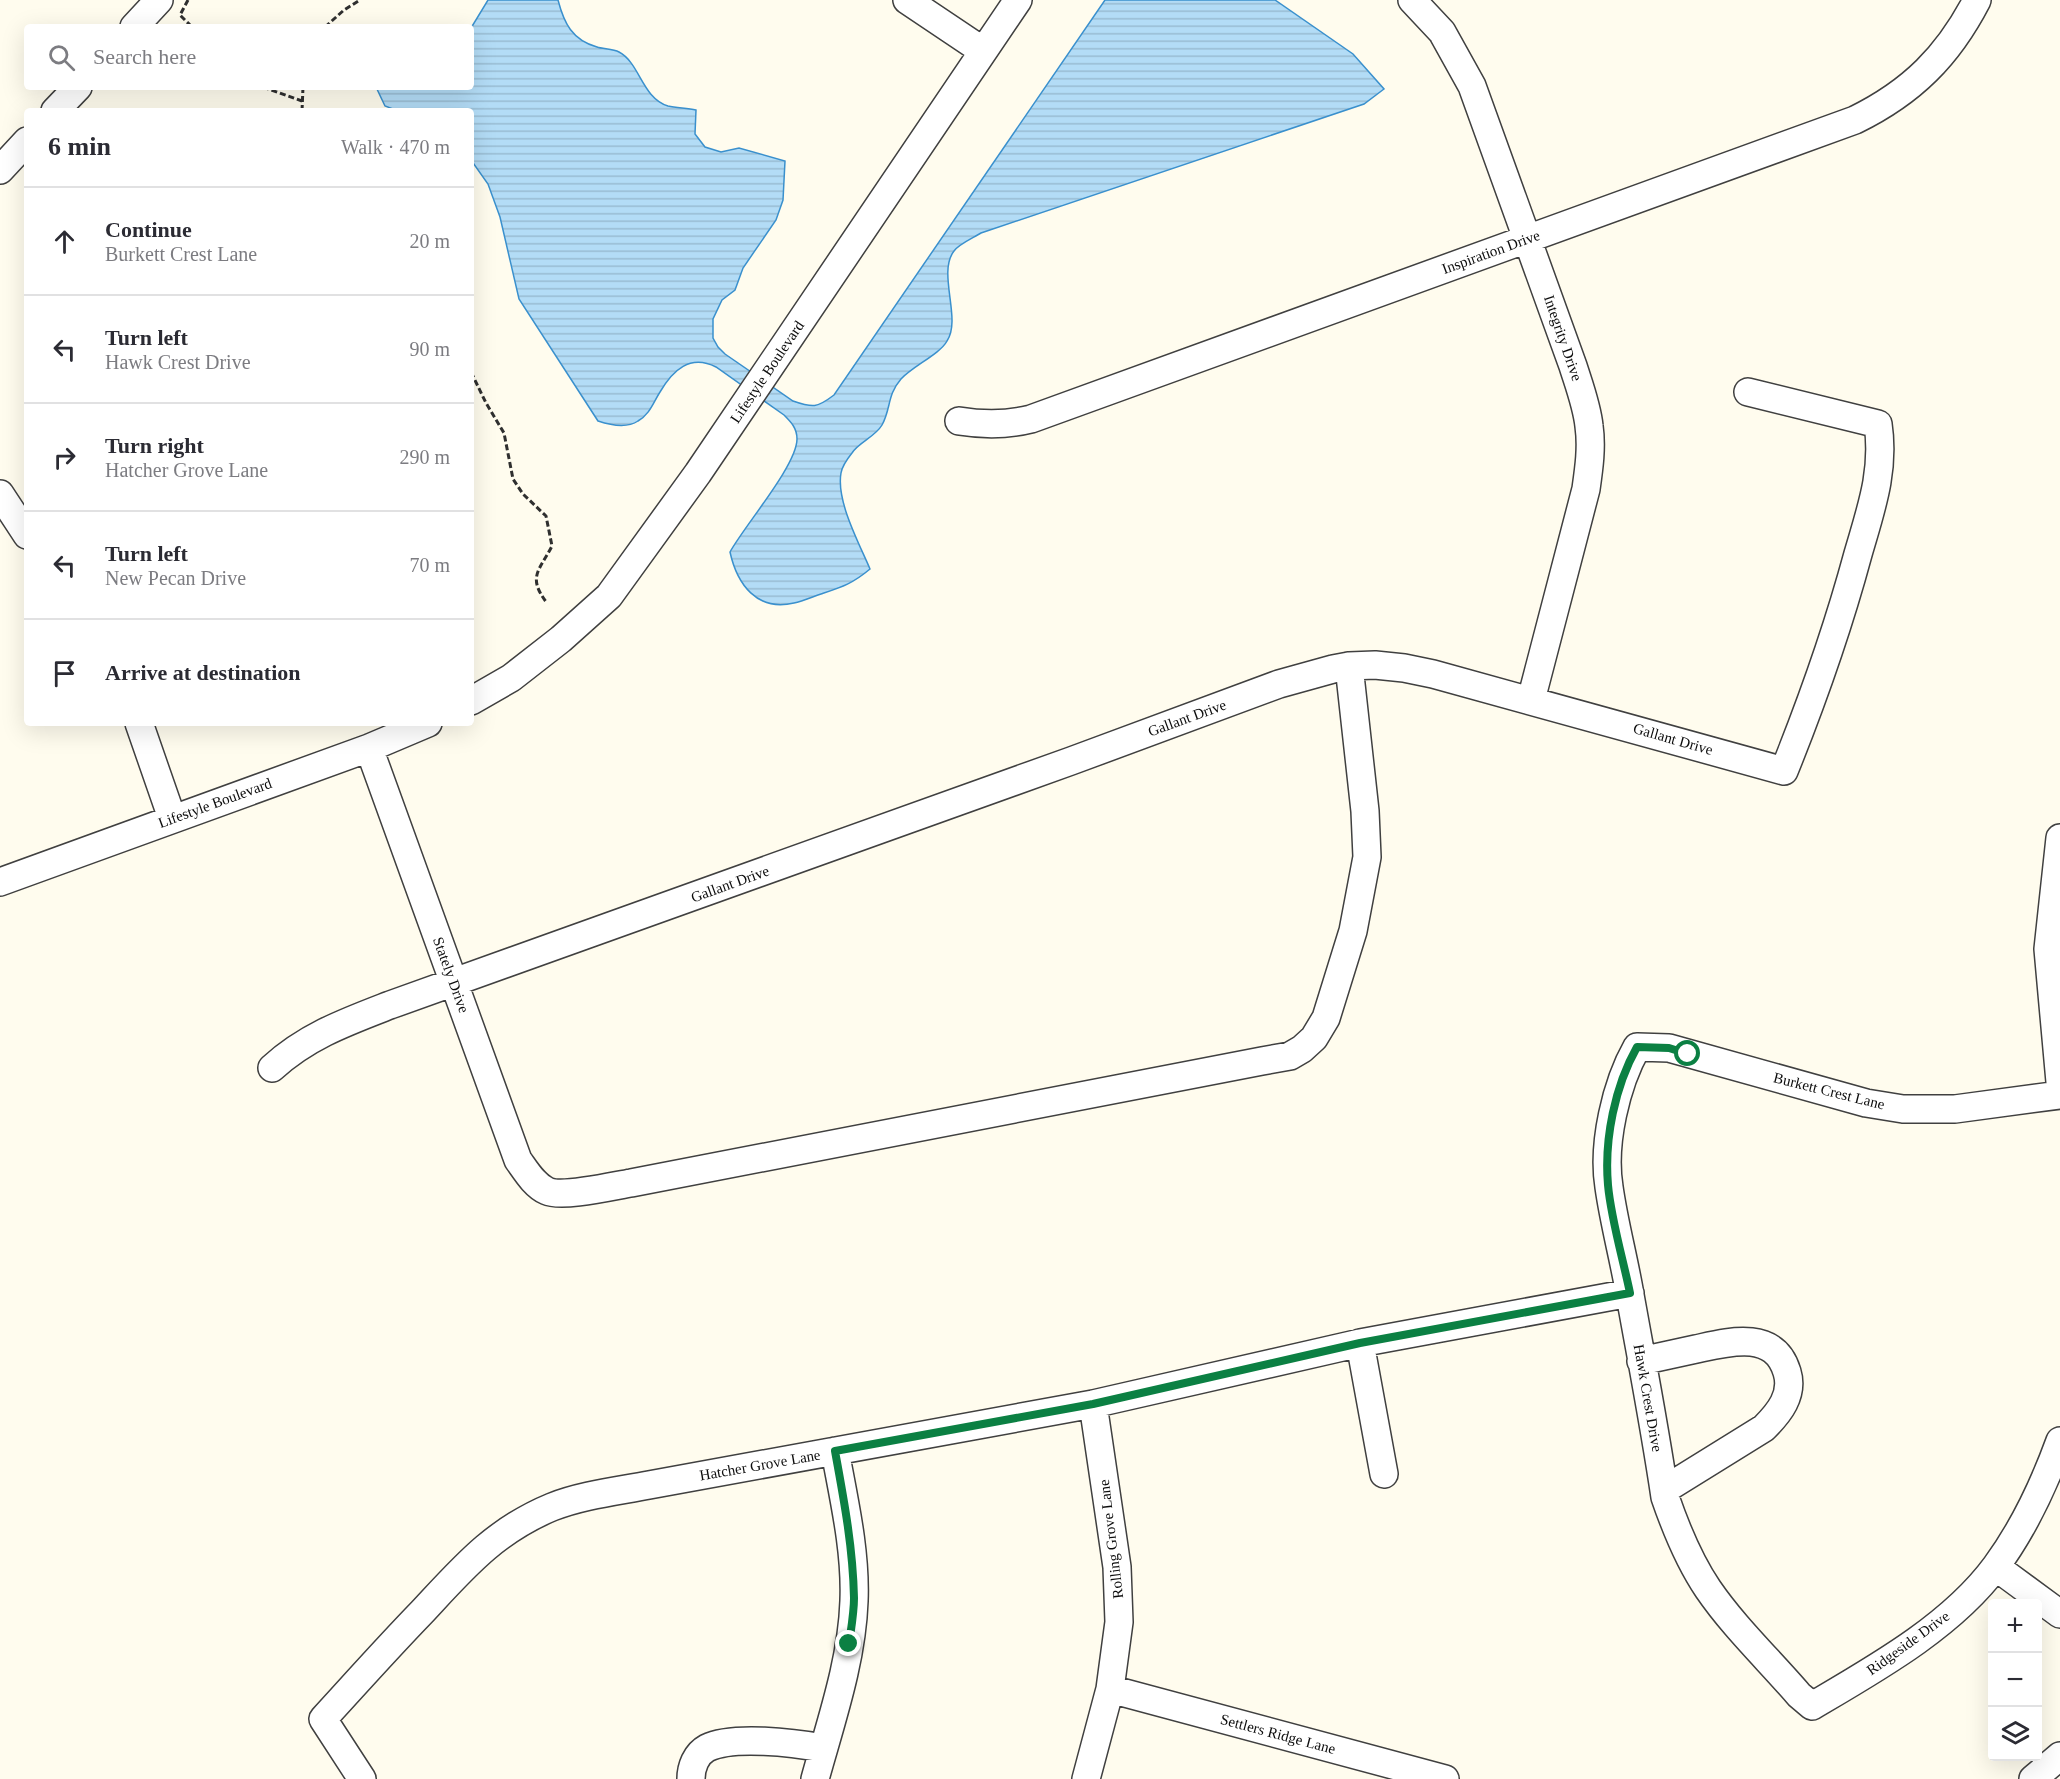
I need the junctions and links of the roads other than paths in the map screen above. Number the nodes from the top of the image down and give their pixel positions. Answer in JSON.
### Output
{"nodes":[{"id":1,"x":159,"y":0,"type":"edge"},
{"id":2,"x":1018,"y":0,"type":"edge"},
{"id":3,"x":1412,"y":0,"type":"edge"},
{"id":4,"x":1977,"y":0,"type":"edge"},
{"id":5,"x":922,"y":4,"type":"edge"},
{"id":6,"x":137,"y":24,"type":"edge"},
{"id":7,"x":983,"y":51,"type":"junction"},
{"id":8,"x":75,"y":90,"type":"edge"},
{"id":9,"x":58,"y":108,"type":"edge"},
{"id":10,"x":24,"y":144,"type":"edge"},
{"id":11,"x":0,"y":170,"type":"edge"},
{"id":12,"x":1528,"y":238,"type":"junction"},
{"id":13,"x":1748,"y":392,"type":"dead end"},
{"id":14,"x":959,"y":421,"type":"dead end"},
{"id":15,"x":0,"y":494,"type":"edge"},
{"id":16,"x":24,"y":531,"type":"edge"},
{"id":17,"x":1349,"y":666,"type":"junction"},
{"id":18,"x":474,"y":699,"type":"edge"},
{"id":19,"x":1531,"y":700,"type":"junction"},
{"id":20,"x":140,"y":726,"type":"edge"},
{"id":21,"x":422,"y":726,"type":"edge"},
{"id":22,"x":369,"y":748,"type":"junction"},
{"id":23,"x":172,"y":818,"type":"junction"},
{"id":24,"x":2060,"y":838,"type":"edge"},
{"id":25,"x":0,"y":882,"type":"edge"},
{"id":26,"x":454,"y":982,"type":"junction"},
{"id":27,"x":1637,"y":1047,"type":"joint"},
{"id":28,"x":272,"y":1068,"type":"dead end"},
{"id":29,"x":2060,"y":1082,"type":"edge"},
{"id":30,"x":2060,"y":1095,"type":"edge"},
{"id":31,"x":1630,"y":1293,"type":"junction"},
{"id":32,"x":1360,"y":1343,"type":"junction"},
{"id":33,"x":1641,"y":1361,"type":"junction"},
{"id":34,"x":1093,"y":1404,"type":"junction"},
{"id":35,"x":2060,"y":1441,"type":"edge"},
{"id":36,"x":835,"y":1451,"type":"junction"},
{"id":37,"x":1384,"y":1474,"type":"dead end"},
{"id":38,"x":1664,"y":1490,"type":"junction"},
{"id":39,"x":1996,"y":1566,"type":"junction"},
{"id":40,"x":2060,"y":1614,"type":"edge"},
{"id":41,"x":1110,"y":1689,"type":"junction"},
{"id":42,"x":1812,"y":1706,"type":"joint"},
{"id":43,"x":823,"y":1748,"type":"junction"},
{"id":44,"x":2060,"y":1756,"type":"edge"},
{"id":45,"x":362,"y":1779,"type":"edge"},
{"id":46,"x":691,"y":1779,"type":"edge"},
{"id":47,"x":815,"y":1779,"type":"edge"},
{"id":48,"x":1086,"y":1779,"type":"edge"},
{"id":49,"x":1445,"y":1779,"type":"edge"},
{"id":50,"x":2033,"y":1779,"type":"edge"}],
"edges":[{"from":1,"to":6,"type":"street"},
{"from":2,"to":7,"type":"street","name":"Lifestyle Boulevard"},
{"from":3,"to":12,"type":"street","name":"Integrity Drive"},
{"from":4,"to":12,"type":"street","name":"Inspiration Drive"},
{"from":5,"to":7,"type":"street"},
{"from":7,"to":18,"type":"street","name":"Lifestyle Boulevard"},
{"from":8,"to":9,"type":"street"},
{"from":10,"to":11,"type":"street"},
{"from":12,"to":14,"type":"street","name":"Inspiration Drive"},
{"from":12,"to":19,"type":"street","name":"Integrity Drive"},
{"from":13,"to":19,"type":"street","name":"Gallant Drive"},
{"from":15,"to":16,"type":"street"},
{"from":17,"to":19,"type":"street","name":"Gallant Drive"},
{"from":17,"to":26,"type":"street","name":"Gallant Drive"},
{"from":17,"to":26,"type":"street","name":"Stately Drive"},
{"from":20,"to":23,"type":"street"},
{"from":21,"to":22,"type":"street","name":"Lifestyle Boulevard"},
{"from":22,"to":23,"type":"street","name":"Lifestyle Boulevard"},
{"from":22,"to":26,"type":"street","name":"Stately Drive"},
{"from":23,"to":25,"type":"street","name":"Lifestyle Boulevard"},
{"from":24,"to":29,"type":"street"},
{"from":26,"to":28,"type":"street","name":"Gallant Drive"},
{"from":27,"to":30,"type":"street","name":"Burkett Crest Lane"},
{"from":27,"to":31,"type":"street","name":"Hawk Crest Drive"},
{"from":31,"to":32,"type":"street","name":"Hatcher Grove Lane"},
{"from":31,"to":33,"type":"street","name":"Hawk Crest Drive"},
{"from":32,"to":34,"type":"street","name":"Hatcher Grove Lane"},
{"from":32,"to":37,"type":"street"},
{"from":33,"to":38,"type":"street","name":"Hawk Crest Drive"},
{"from":33,"to":38,"type":"street"},
{"from":34,"to":36,"type":"street","name":"Hatcher Grove Lane"},
{"from":34,"to":41,"type":"street","name":"Rolling Grove Lane"},
{"from":35,"to":39,"type":"street","name":"Ridgeside Drive"},
{"from":36,"to":43,"type":"street"},
{"from":36,"to":45,"type":"street","name":"Hatcher Grove Lane"},
{"from":38,"to":42,"type":"street","name":"Hawk Crest Drive"},
{"from":39,"to":40,"type":"street"},
{"from":39,"to":42,"type":"street","name":"Ridgeside Drive"},
{"from":41,"to":48,"type":"street","name":"Rolling Grove Lane"},
{"from":41,"to":49,"type":"street","name":"Settlers Ridge Lane"},
{"from":43,"to":46,"type":"street"},
{"from":43,"to":47,"type":"street"},
{"from":44,"to":50,"type":"street"}]}
